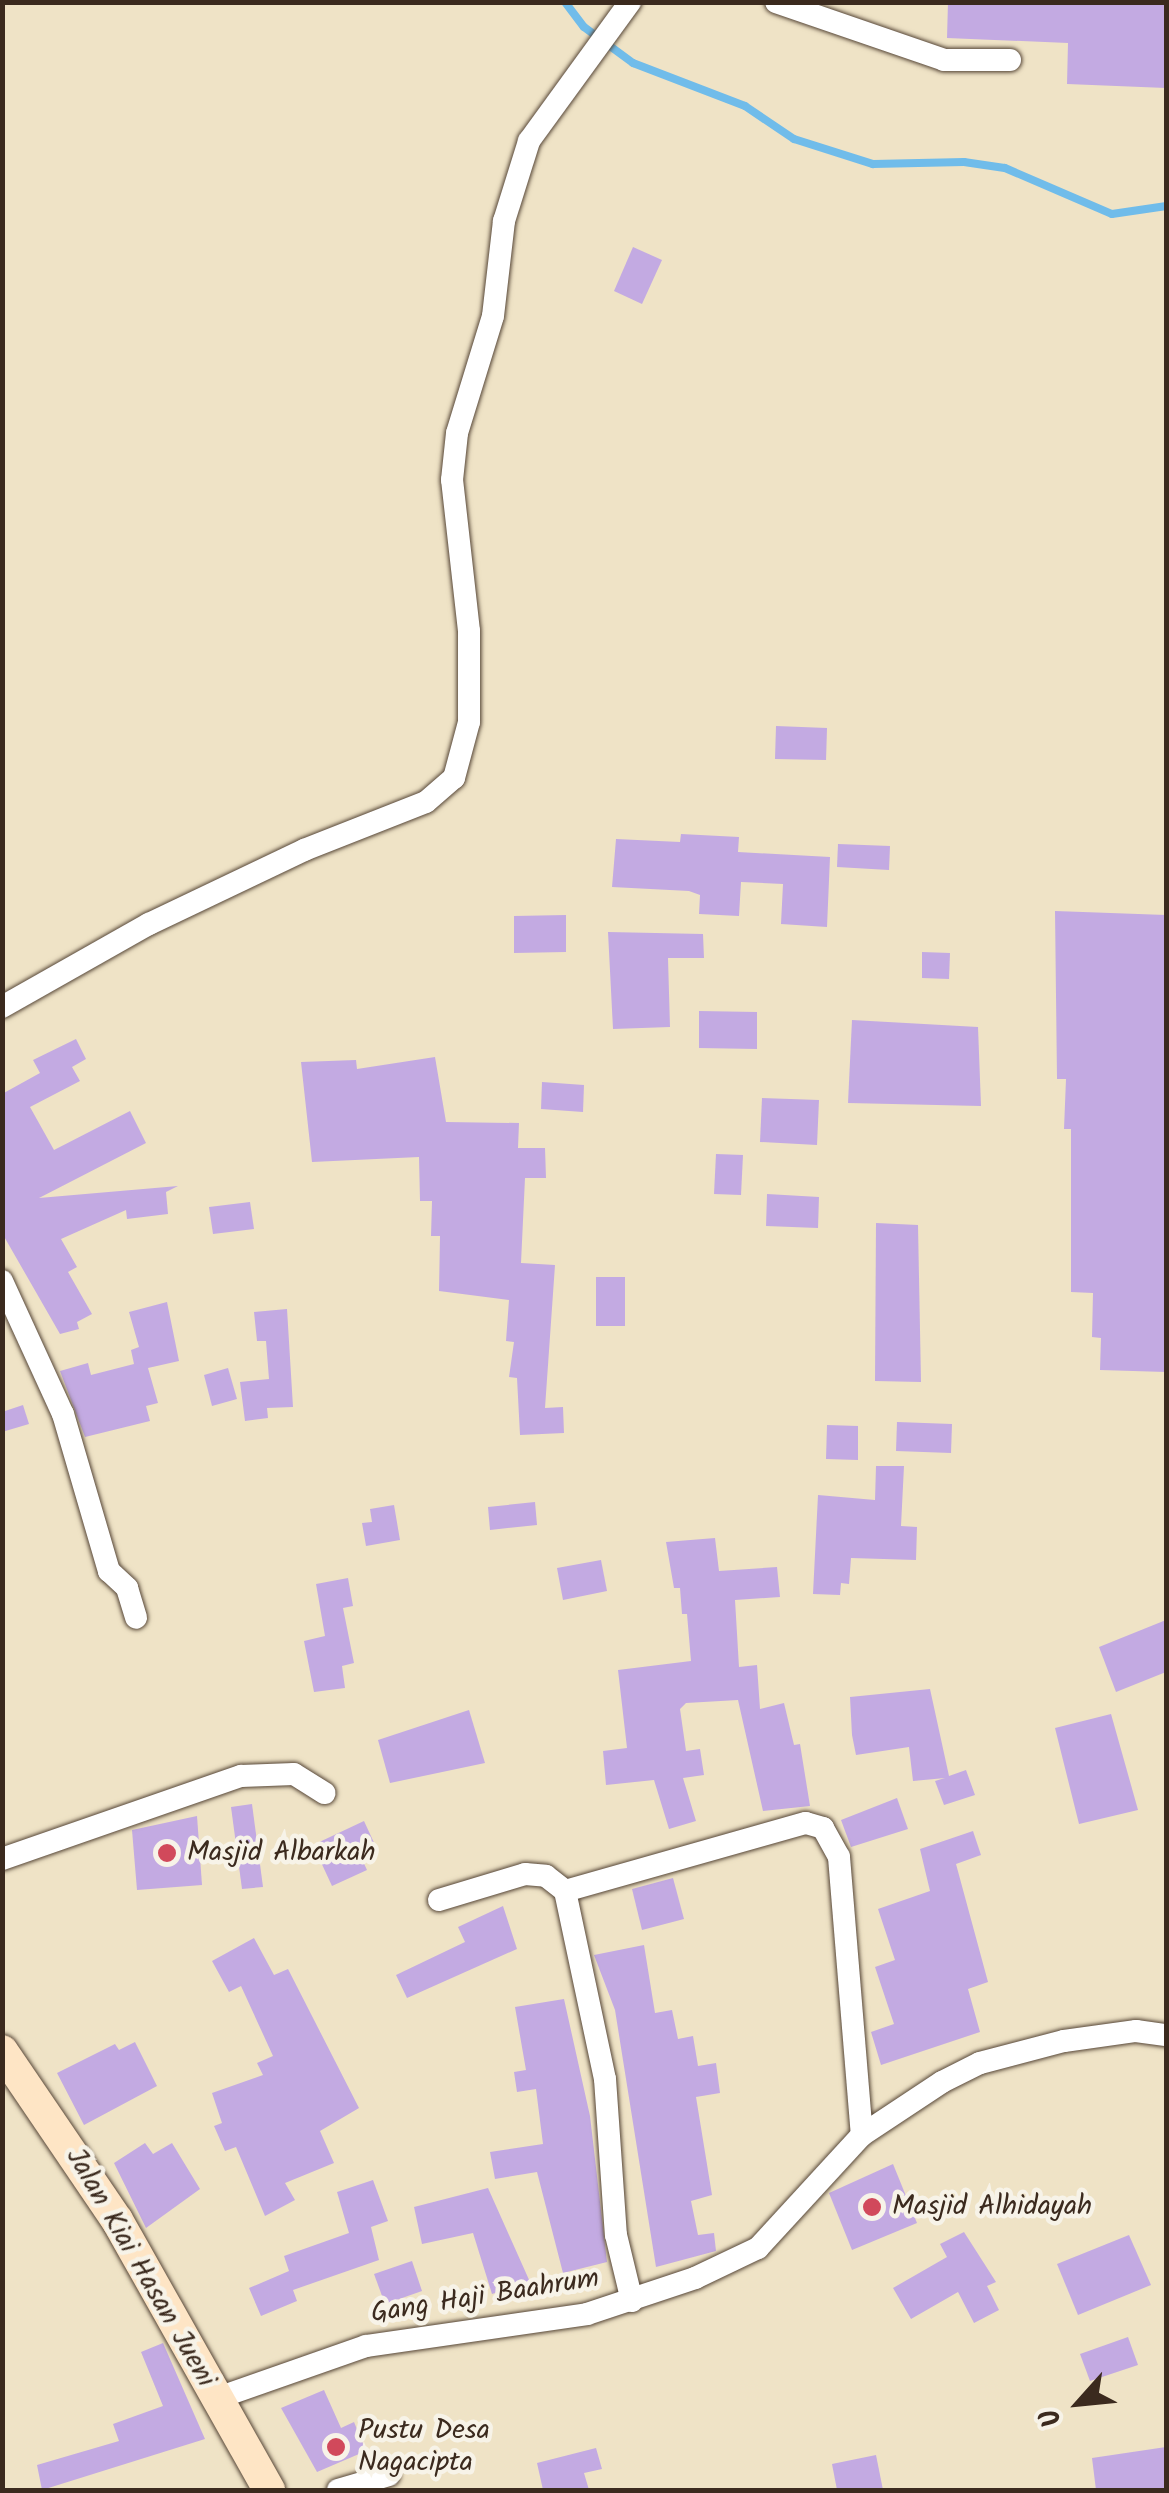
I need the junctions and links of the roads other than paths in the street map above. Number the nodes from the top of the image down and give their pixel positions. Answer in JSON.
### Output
{"nodes":[{"id":1,"x":776,"y":2,"type":"edge"},
{"id":2,"x":629,"y":4,"type":"edge"},
{"id":3,"x":1010,"y":60,"type":"dead end"},
{"id":4,"x":2,"y":1007,"type":"edge"},
{"id":5,"x":2,"y":1281,"type":"edge"},
{"id":6,"x":136,"y":1618,"type":"dead end"},
{"id":7,"x":325,"y":1793,"type":"dead end"},
{"id":8,"x":2,"y":1859,"type":"edge"},
{"id":9,"x":565,"y":1892,"type":"junction"},
{"id":10,"x":439,"y":1900,"type":"dead end"},
{"id":11,"x":1166,"y":2035,"type":"edge"},
{"id":12,"x":2,"y":2051,"type":"edge"},
{"id":13,"x":862,"y":2136,"type":"junction"},
{"id":14,"x":632,"y":2301,"type":"junction"},
{"id":15,"x":215,"y":2399,"type":"junction"},
{"id":16,"x":389,"y":2475,"type":"dead end"},
{"id":17,"x":269,"y":2490,"type":"edge"},
{"id":18,"x":338,"y":2490,"type":"edge"}],
"edges":[{"from":1,"to":3,"type":"street"},
{"from":2,"to":4,"type":"street"},
{"from":5,"to":6,"type":"street"},
{"from":7,"to":8,"type":"street"},
{"from":9,"to":10,"type":"street"},
{"from":9,"to":13,"type":"street"},
{"from":9,"to":14,"type":"street"},
{"from":11,"to":13,"type":"street","name":"Gang Haji Baahrum"},
{"from":12,"to":15,"type":"street","name":"Jalan Kiai Hasan Jueni"},
{"from":13,"to":14,"type":"street","name":"Gang Haji Baahrum"},
{"from":14,"to":15,"type":"street","name":"Gang Haji Baahrum"},
{"from":15,"to":17,"type":"street","name":"Jalan Kiai Hasan Jueni"},
{"from":16,"to":18,"type":"street"}]}
